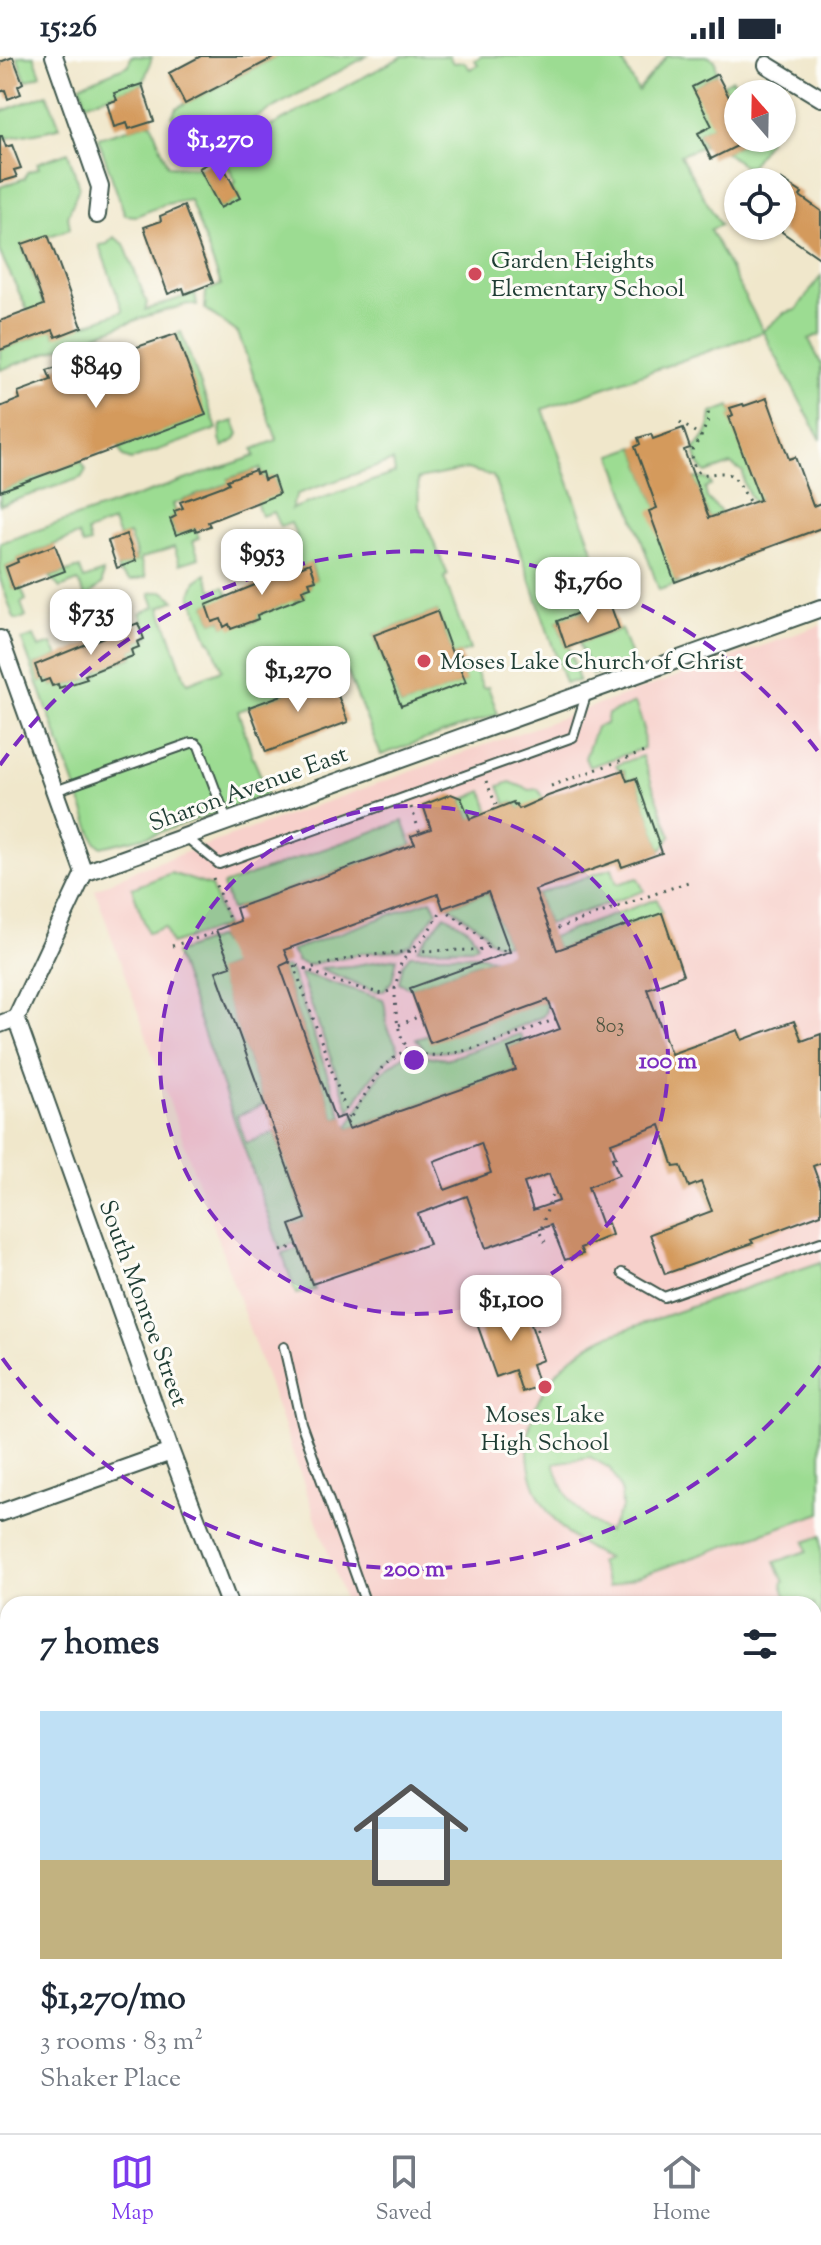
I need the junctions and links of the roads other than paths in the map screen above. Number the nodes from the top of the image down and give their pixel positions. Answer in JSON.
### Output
{"nodes":[{"id":1,"x":54,"y":56,"type":"edge"},
{"id":2,"x":767,"y":65,"type":"dead end"},
{"id":3,"x":821,"y":98,"type":"edge"},
{"id":4,"x":97,"y":215,"type":"dead end"},
{"id":5,"x":821,"y":608,"type":"edge"},
{"id":6,"x":0,"y":639,"type":"edge"},
{"id":7,"x":587,"y":692,"type":"junction"},
{"id":8,"x":55,"y":791,"type":"junction"},
{"id":9,"x":227,"y":821,"type":"junction"},
{"id":10,"x":186,"y":836,"type":"junction"},
{"id":11,"x":84,"y":873,"type":"junction"},
{"id":12,"x":8,"y":1021,"type":"edge"},
{"id":13,"x":821,"y":1242,"type":"edge"},
{"id":14,"x":622,"y":1273,"type":"dead end"},
{"id":15,"x":284,"y":1347,"type":"dead end"},
{"id":16,"x":171,"y":1452,"type":"junction"},
{"id":17,"x":0,"y":1513,"type":"edge"},
{"id":18,"x":226,"y":1596,"type":"edge"},
{"id":19,"x":363,"y":1596,"type":"edge"}],
"edges":[{"from":1,"to":4,"type":"street"},
{"from":2,"to":3,"type":"street"},
{"from":5,"to":7,"type":"street","name":"Sharon Avenue East"},
{"from":6,"to":8,"type":"street"},
{"from":7,"to":9,"type":"street","name":"Sharon Avenue East"},
{"from":7,"to":10,"type":"lane"},
{"from":8,"to":9,"type":"lane"},
{"from":8,"to":11,"type":"street"},
{"from":9,"to":10,"type":"street","name":"Sharon Avenue East"},
{"from":10,"to":11,"type":"street","name":"Sharon Avenue East"},
{"from":11,"to":12,"type":"street"},
{"from":12,"to":16,"type":"street","name":"South Monroe Street"},
{"from":13,"to":14,"type":"lane"},
{"from":15,"to":19,"type":"lane"},
{"from":16,"to":17,"type":"street"},
{"from":16,"to":18,"type":"street","name":"South Monroe Street"}]}
